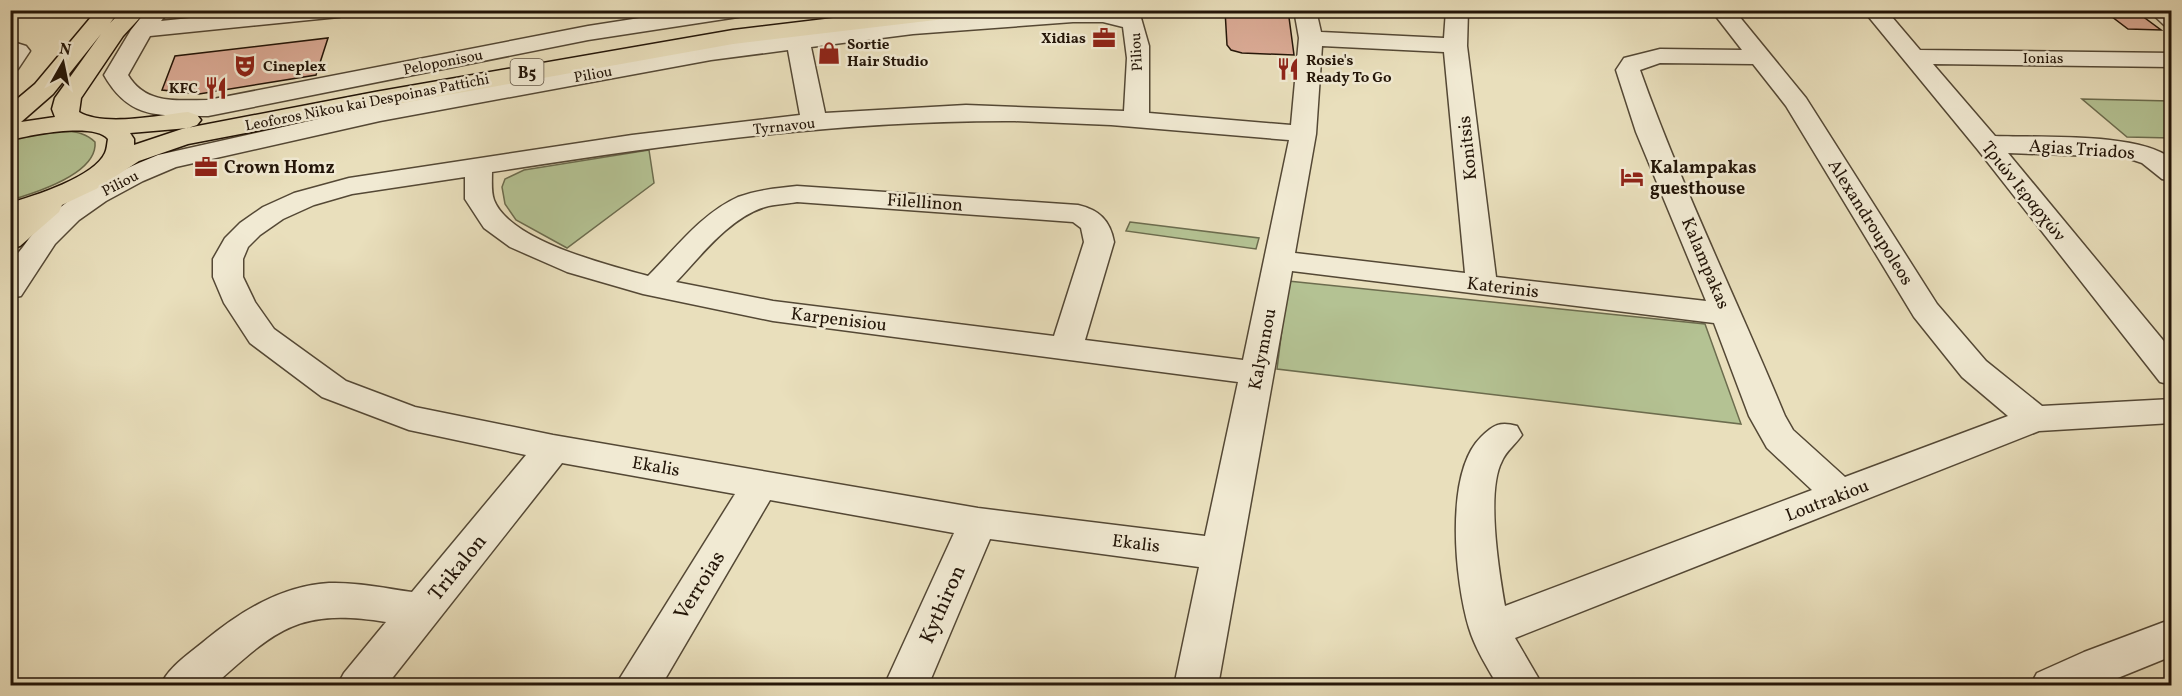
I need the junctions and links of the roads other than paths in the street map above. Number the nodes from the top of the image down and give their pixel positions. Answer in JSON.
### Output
{"nodes":[{"id":1,"x":109,"y":10,"type":"edge"},
{"id":2,"x":159,"y":10,"type":"edge"},
{"id":3,"x":339,"y":10,"type":"edge"},
{"id":4,"x":595,"y":10,"type":"edge"},
{"id":5,"x":738,"y":10,"type":"edge"},
{"id":6,"x":850,"y":10,"type":"edge"},
{"id":7,"x":961,"y":10,"type":"edge"},
{"id":8,"x":1457,"y":10,"type":"edge"},
{"id":9,"x":1722,"y":10,"type":"edge"},
{"id":10,"x":1874,"y":10,"type":"edge"},
{"id":11,"x":2159,"y":10,"type":"edge"},
{"id":12,"x":139,"y":20,"type":"edge"},
{"id":13,"x":2172,"y":20,"type":"edge"},
{"id":14,"x":1308,"y":24,"type":"edge"},
{"id":15,"x":588,"y":33,"type":"junction"},
{"id":16,"x":798,"y":42,"type":"junction"},
{"id":17,"x":1455,"y":46,"type":"junction"},
{"id":18,"x":10,"y":48,"type":"edge"},
{"id":19,"x":1760,"y":57,"type":"junction"},
{"id":20,"x":1915,"y":57,"type":"junction"},
{"id":21,"x":2172,"y":60,"type":"edge"},
{"id":22,"x":10,"y":64,"type":"edge"},
{"id":23,"x":10,"y":118,"type":"edge"},
{"id":24,"x":1136,"y":118,"type":"junction"},
{"id":25,"x":814,"y":122,"type":"junction"},
{"id":26,"x":79,"y":123,"type":"junction"},
{"id":27,"x":106,"y":127,"type":"junction"},
{"id":28,"x":10,"y":132,"type":"edge"},
{"id":29,"x":1303,"y":134,"type":"junction"},
{"id":30,"x":1987,"y":144,"type":"junction"},
{"id":31,"x":478,"y":167,"type":"junction"},
{"id":32,"x":102,"y":172,"type":"junction"},
{"id":33,"x":2172,"y":173,"type":"edge"},
{"id":34,"x":70,"y":191,"type":"junction"},
{"id":35,"x":10,"y":212,"type":"edge"},
{"id":36,"x":273,"y":213,"type":"joint"},
{"id":37,"x":10,"y":240,"type":"edge"},
{"id":38,"x":1280,"y":260,"type":"junction"},
{"id":39,"x":1482,"y":285,"type":"junction"},
{"id":40,"x":654,"y":287,"type":"junction"},
{"id":41,"x":10,"y":289,"type":"edge"},
{"id":42,"x":1727,"y":314,"type":"junction"},
{"id":43,"x":1066,"y":349,"type":"junction"},
{"id":44,"x":1257,"y":373,"type":"junction"},
{"id":45,"x":2172,"y":374,"type":"edge"},
{"id":46,"x":2172,"y":411,"type":"edge"},
{"id":47,"x":2035,"y":419,"type":"junction"},
{"id":48,"x":1504,"y":435,"type":"dead end"},
{"id":49,"x":553,"y":448,"type":"junction"},
{"id":50,"x":761,"y":484,"type":"junction"},
{"id":51,"x":1841,"y":495,"type":"junction"},
{"id":52,"x":978,"y":523,"type":"junction"},
{"id":53,"x":1222,"y":554,"type":"junction"},
{"id":54,"x":422,"y":610,"type":"junction"},
{"id":55,"x":1491,"y":629,"type":"junction"},
{"id":56,"x":2172,"y":637,"type":"edge"},
{"id":57,"x":182,"y":686,"type":"edge"},
{"id":58,"x":359,"y":686,"type":"edge"},
{"id":59,"x":637,"y":686,"type":"edge"},
{"id":60,"x":906,"y":686,"type":"edge"},
{"id":61,"x":1196,"y":686,"type":"edge"},
{"id":62,"x":1521,"y":686,"type":"edge"},
{"id":63,"x":2052,"y":686,"type":"edge"}],
"edges":[{"from":1,"to":23,"type":"main road"},
{"from":2,"to":12,"type":"street"},
{"from":3,"to":12,"type":"street"},
{"from":4,"to":15,"type":"street"},
{"from":5,"to":15,"type":"street","name":"Peloponisou"},
{"from":6,"to":27,"type":"main road","name":"Leoforos Nikou kai Despoinas Pattichi","number":"B5"},
{"from":7,"to":32,"type":"main road","name":"Leoforos Nikou kai Despoinas Pattichi","number":"B5"},
{"from":8,"to":17,"type":"street","name":"Konitsis"},
{"from":9,"to":19,"type":"street","name":"Alexandroupoleos"},
{"from":10,"to":20,"type":"street","name":"Τριών Ιεραρχών"},
{"from":11,"to":13,"type":"street"},
{"from":12,"to":15,"type":"street","name":"Peloponisou"},
{"from":12,"to":26,"type":"main road"},
{"from":14,"to":17,"type":"street"},
{"from":14,"to":29,"type":"street","name":"Kalymnou"},
{"from":16,"to":24,"type":"street","name":"Piliou"},
{"from":16,"to":25,"type":"street"},
{"from":16,"to":41,"type":"street","name":"Piliou"},
{"from":17,"to":39,"type":"street","name":"Konitsis"},
{"from":18,"to":22,"type":"street"},
{"from":19,"to":42,"type":"street","name":"Kalampakas"},
{"from":19,"to":47,"type":"street","name":"Alexandroupoleos"},
{"from":20,"to":21,"type":"street","name":"Ionias"},
{"from":20,"to":30,"type":"street","name":"Τριών Ιεραρχών"},
{"from":24,"to":25,"type":"street","name":"Tyrnavou"},
{"from":24,"to":29,"type":"street","name":"Tyrnavou"},
{"from":25,"to":31,"type":"street","name":"Tyrnavou"},
{"from":26,"to":27,"type":"main road","number":"B5"},
{"from":26,"to":28,"type":"main road","number":"B5"},
{"from":27,"to":32,"type":"main road","number":"B5"},
{"from":29,"to":38,"type":"street","name":"Kalymnou"},
{"from":30,"to":33,"type":"street","name":"Agias Triados"},
{"from":30,"to":45,"type":"street","name":"Τριών Ιεραρχών"},
{"from":31,"to":36,"type":"street","name":"Tyrnavou"},
{"from":31,"to":40,"type":"street","name":"Karpenisiou"},
{"from":32,"to":34,"type":"main road","number":"B5"},
{"from":34,"to":35,"type":"main road","number":"B5"},
{"from":34,"to":37,"type":"main road"},
{"from":36,"to":49,"type":"street","name":"Ekalis"},
{"from":38,"to":39,"type":"street","name":"Katerinis"},
{"from":38,"to":44,"type":"street","name":"Kalymnou"},
{"from":39,"to":42,"type":"street","name":"Katerinis"},
{"from":40,"to":43,"type":"street","name":"Karpenisiou"},
{"from":40,"to":43,"type":"street","name":"Filellinon"},
{"from":42,"to":51,"type":"street","name":"Kalampakas"},
{"from":43,"to":44,"type":"street","name":"Karpenisiou"},
{"from":44,"to":53,"type":"street","name":"Kalymnou"},
{"from":46,"to":47,"type":"street","name":"Loutrakiou"},
{"from":47,"to":51,"type":"street","name":"Loutrakiou"},
{"from":48,"to":55,"type":"street"},
{"from":49,"to":50,"type":"street","name":"Ekalis"},
{"from":49,"to":54,"type":"street","name":"Trikalon"},
{"from":50,"to":52,"type":"street","name":"Ekalis"},
{"from":50,"to":59,"type":"street","name":"Verroias"},
{"from":51,"to":55,"type":"street","name":"Loutrakiou"},
{"from":52,"to":53,"type":"street","name":"Ekalis"},
{"from":52,"to":60,"type":"street","name":"Kythiron"},
{"from":53,"to":61,"type":"street","name":"Kalymnou"},
{"from":54,"to":57,"type":"street"},
{"from":54,"to":58,"type":"street","name":"Trikalon"},
{"from":55,"to":62,"type":"street"},
{"from":56,"to":63,"type":"street"}]}
